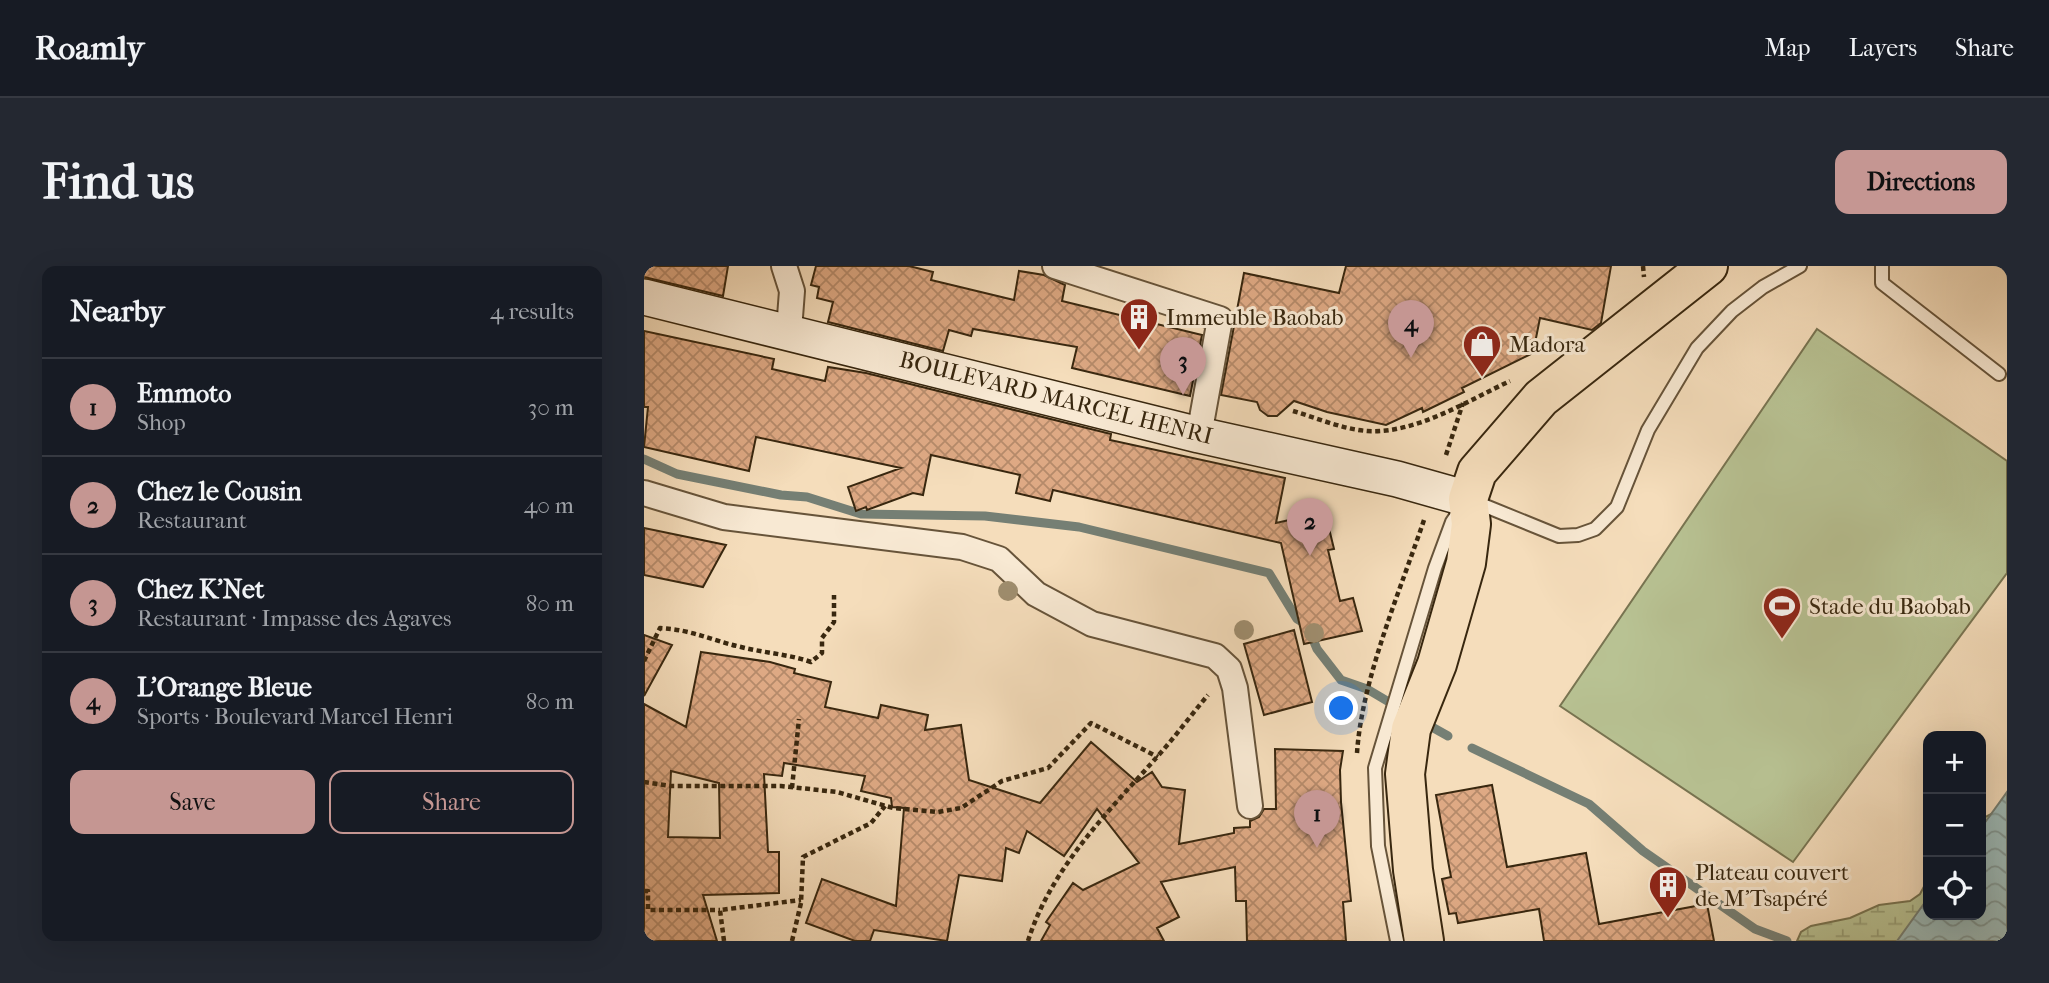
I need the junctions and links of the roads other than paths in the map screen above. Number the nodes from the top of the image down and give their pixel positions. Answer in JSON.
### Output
{"nodes":[{"id":1,"x":784,"y":266,"type":"edge"},
{"id":2,"x":1055,"y":266,"type":"edge"},
{"id":3,"x":1708,"y":266,"type":"edge"},
{"id":4,"x":1800,"y":266,"type":"edge"},
{"id":5,"x":1882,"y":266,"type":"edge"},
{"id":6,"x":644,"y":296,"type":"edge"},
{"id":7,"x":789,"y":330,"type":"junction"},
{"id":8,"x":1998,"y":374,"type":"dead end"},
{"id":9,"x":1199,"y":435,"type":"junction"},
{"id":10,"x":644,"y":494,"type":"edge"},
{"id":11,"x":1468,"y":499,"type":"junction"},
{"id":12,"x":1250,"y":806,"type":"dead end"},
{"id":13,"x":1397,"y":941,"type":"edge"},
{"id":14,"x":1424,"y":941,"type":"edge"}],
"edges":[{"from":1,"to":7,"type":"street"},
{"from":2,"to":9,"type":"street"},
{"from":3,"to":11,"type":"main road"},
{"from":4,"to":11,"type":"lane"},
{"from":5,"to":8,"type":"lane"},
{"from":6,"to":7,"type":"main road","name":"BOULEVARD MARCEL HENRI"},
{"from":7,"to":9,"type":"main road","name":"BOULEVARD MARCEL HENRI"},
{"from":9,"to":11,"type":"main road","name":"BOULEVARD MARCEL HENRI"},
{"from":10,"to":12,"type":"street"},
{"from":11,"to":13,"type":"lane"},
{"from":11,"to":14,"type":"main road"}]}
